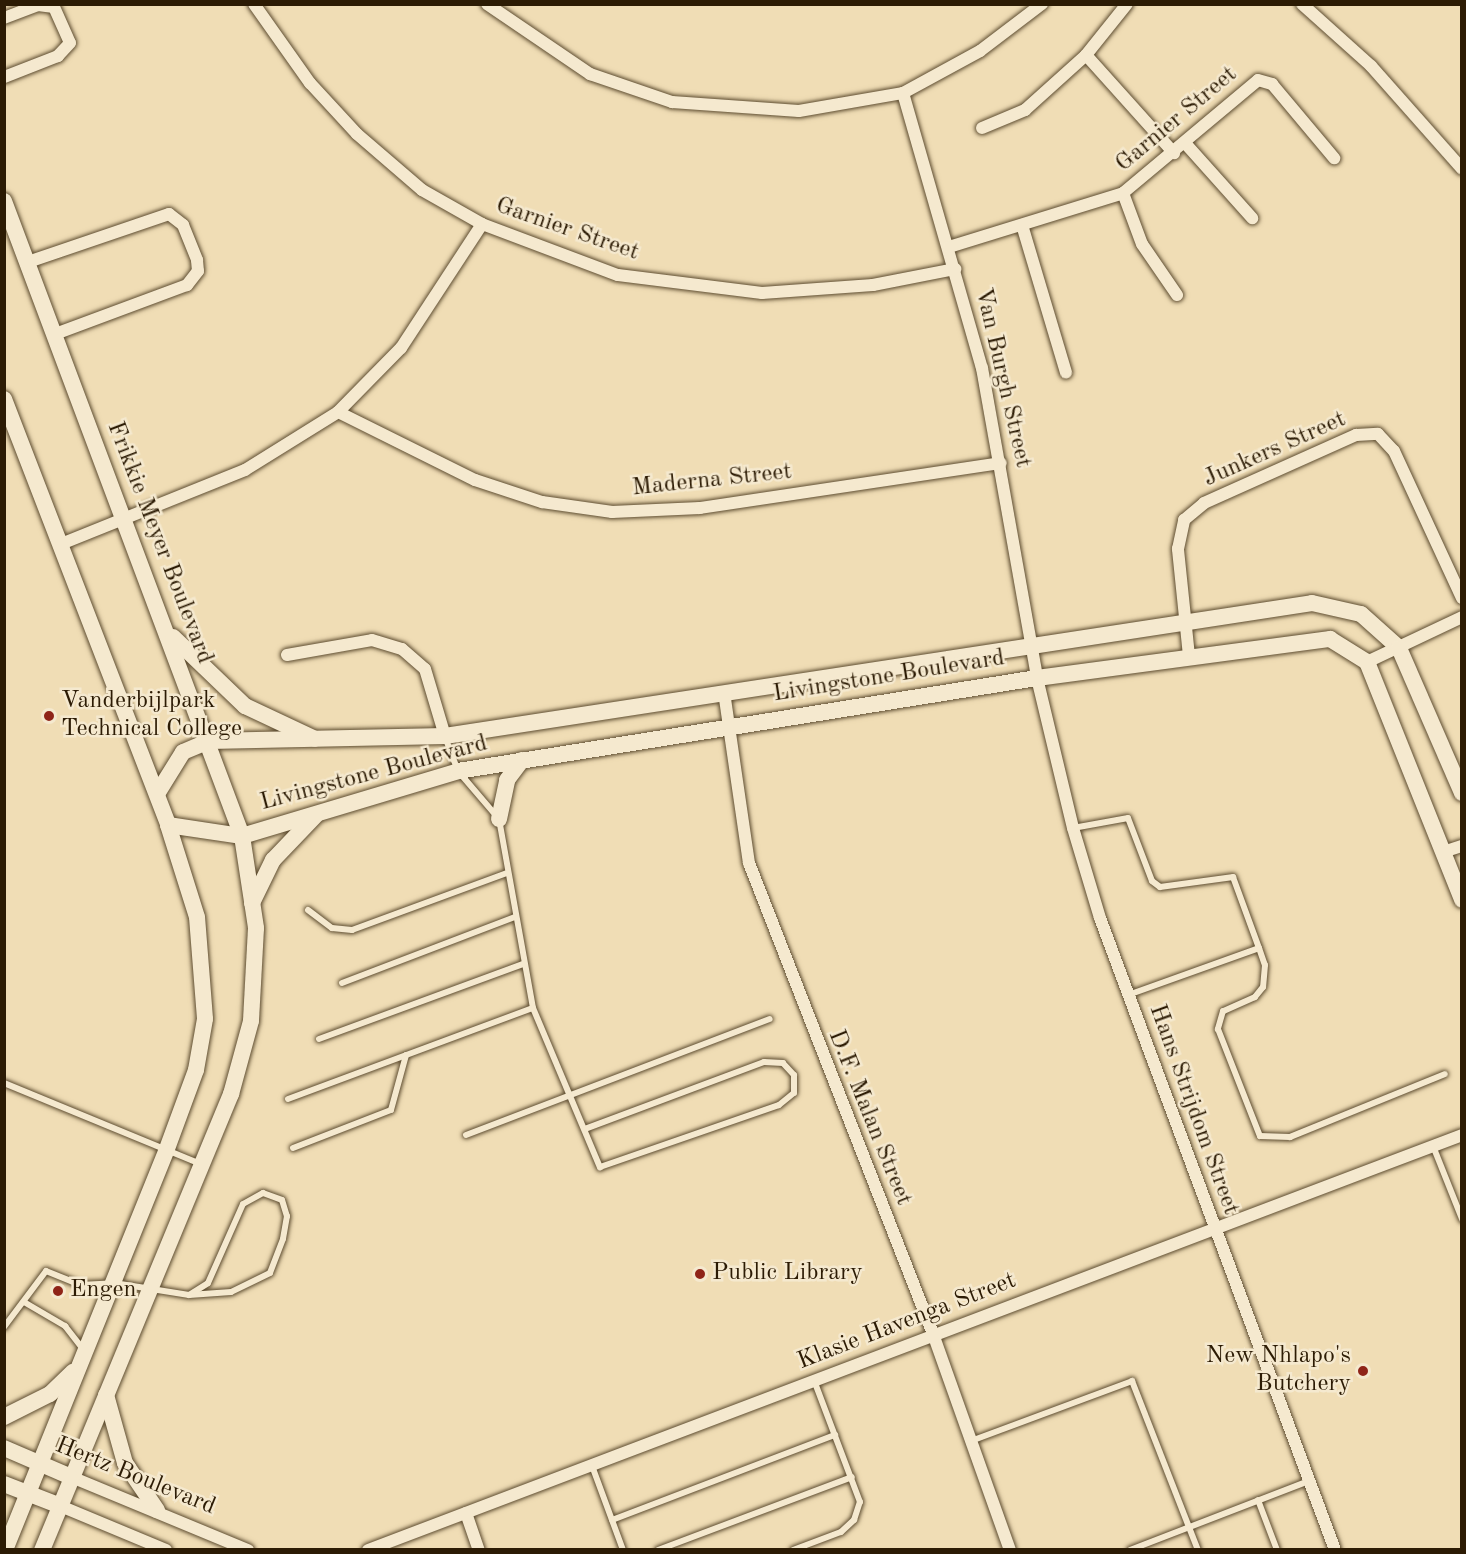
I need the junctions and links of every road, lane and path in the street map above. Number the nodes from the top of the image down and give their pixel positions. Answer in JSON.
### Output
{"nodes":[{"id":1,"x":254,"y":4,"type":"edge"},
{"id":2,"x":487,"y":4,"type":"edge"},
{"id":3,"x":1042,"y":4,"type":"edge"},
{"id":4,"x":1127,"y":4,"type":"edge"},
{"id":5,"x":1302,"y":4,"type":"edge"},
{"id":6,"x":4,"y":18,"type":"edge"},
{"id":7,"x":1086,"y":54,"type":"junction"},
{"id":8,"x":4,"y":77,"type":"edge"},
{"id":9,"x":903,"y":93,"type":"junction"},
{"id":10,"x":982,"y":128,"type":"dead end"},
{"id":11,"x":1185,"y":143,"type":"junction"},
{"id":12,"x":1174,"y":153,"type":"junction"},
{"id":13,"x":1334,"y":158,"type":"dead end"},
{"id":14,"x":1461,"y":169,"type":"edge"},
{"id":15,"x":1123,"y":193,"type":"junction"},
{"id":16,"x":4,"y":201,"type":"edge"},
{"id":17,"x":1252,"y":218,"type":"dead end"},
{"id":18,"x":482,"y":224,"type":"junction"},
{"id":19,"x":1022,"y":225,"type":"junction"},
{"id":20,"x":950,"y":247,"type":"junction"},
{"id":21,"x":28,"y":262,"type":"junction"},
{"id":22,"x":955,"y":269,"type":"junction"},
{"id":23,"x":1177,"y":295,"type":"dead end"},
{"id":24,"x":55,"y":334,"type":"junction"},
{"id":25,"x":1066,"y":373,"type":"dead end"},
{"id":26,"x":4,"y":399,"type":"edge"},
{"id":27,"x":338,"y":412,"type":"junction"},
{"id":28,"x":1001,"y":463,"type":"junction"},
{"id":29,"x":124,"y":518,"type":"junction"},
{"id":30,"x":61,"y":544,"type":"junction"},
{"id":31,"x":1461,"y":598,"type":"edge"},
{"id":32,"x":1461,"y":617,"type":"edge"},
{"id":33,"x":1184,"y":621,"type":"junction"},
{"id":34,"x":168,"y":632,"type":"junction"},
{"id":35,"x":1031,"y":645,"type":"junction"},
{"id":36,"x":1399,"y":648,"type":"junction"},
{"id":37,"x":287,"y":655,"type":"dead end"},
{"id":38,"x":1189,"y":656,"type":"junction"},
{"id":39,"x":1367,"y":662,"type":"junction"},
{"id":40,"x":1036,"y":678,"type":"junction"},
{"id":41,"x":724,"y":692,"type":"junction"},
{"id":42,"x":730,"y":727,"type":"junction"},
{"id":43,"x":445,"y":736,"type":"junction"},
{"id":44,"x":208,"y":741,"type":"junction"},
{"id":45,"x":324,"y":742,"type":"junction"},
{"id":46,"x":522,"y":760,"type":"junction"},
{"id":47,"x":458,"y":771,"type":"junction"},
{"id":48,"x":1461,"y":793,"type":"edge"},
{"id":49,"x":157,"y":794,"type":"junction"},
{"id":50,"x":321,"y":811,"type":"junction"},
{"id":51,"x":499,"y":819,"type":"junction"},
{"id":52,"x":168,"y":825,"type":"junction"},
{"id":53,"x":1073,"y":828,"type":"junction"},
{"id":54,"x":242,"y":836,"type":"junction"},
{"id":55,"x":1461,"y":846,"type":"edge"},
{"id":56,"x":1443,"y":852,"type":"junction"},
{"id":57,"x":507,"y":873,"type":"junction"},
{"id":58,"x":1461,"y":900,"type":"edge"},
{"id":59,"x":252,"y":903,"type":"junction"},
{"id":60,"x":308,"y":910,"type":"dead end"},
{"id":61,"x":515,"y":917,"type":"junction"},
{"id":62,"x":1259,"y":948,"type":"junction"},
{"id":63,"x":523,"y":964,"type":"junction"},
{"id":64,"x":342,"y":983,"type":"dead end"},
{"id":65,"x":1128,"y":995,"type":"junction"},
{"id":66,"x":533,"y":1008,"type":"junction"},
{"id":67,"x":770,"y":1019,"type":"dead end"},
{"id":68,"x":319,"y":1039,"type":"dead end"},
{"id":69,"x":406,"y":1055,"type":"junction"},
{"id":70,"x":1445,"y":1074,"type":"dead end"},
{"id":71,"x":4,"y":1083,"type":"edge"},
{"id":72,"x":571,"y":1095,"type":"junction"},
{"id":73,"x":288,"y":1099,"type":"dead end"},
{"id":74,"x":585,"y":1129,"type":"junction"},
{"id":75,"x":466,"y":1135,"type":"dead end"},
{"id":76,"x":1461,"y":1135,"type":"edge"},
{"id":77,"x":1432,"y":1146,"type":"junction"},
{"id":78,"x":293,"y":1148,"type":"dead end"},
{"id":79,"x":167,"y":1149,"type":"junction"},
{"id":80,"x":202,"y":1165,"type":"junction"},
{"id":81,"x":1461,"y":1219,"type":"edge"},
{"id":82,"x":1214,"y":1228,"type":"junction"},
{"id":83,"x":114,"y":1283,"type":"junction"},
{"id":84,"x":150,"y":1291,"type":"junction"},
{"id":85,"x":189,"y":1295,"type":"junction"},
{"id":86,"x":24,"y":1302,"type":"junction"},
{"id":87,"x":4,"y":1327,"type":"edge"},
{"id":88,"x":933,"y":1334,"type":"junction"},
{"id":89,"x":82,"y":1359,"type":"junction"},
{"id":90,"x":813,"y":1379,"type":"junction"},
{"id":91,"x":110,"y":1380,"type":"junction"},
{"id":92,"x":4,"y":1417,"type":"edge"},
{"id":93,"x":835,"y":1435,"type":"junction"},
{"id":94,"x":970,"y":1441,"type":"junction"},
{"id":95,"x":4,"y":1448,"type":"edge"},
{"id":96,"x":38,"y":1463,"type":"junction"},
{"id":97,"x":591,"y":1463,"type":"junction"},
{"id":98,"x":69,"y":1476,"type":"junction"},
{"id":99,"x":852,"y":1477,"type":"junction"},
{"id":100,"x":1310,"y":1481,"type":"junction"},
{"id":101,"x":4,"y":1484,"type":"edge"},
{"id":102,"x":27,"y":1493,"type":"junction"},
{"id":103,"x":1258,"y":1500,"type":"junction"},
{"id":104,"x":58,"y":1505,"type":"junction"},
{"id":105,"x":157,"y":1510,"type":"junction"},
{"id":106,"x":466,"y":1513,"type":"junction"},
{"id":107,"x":612,"y":1520,"type":"junction"},
{"id":108,"x":1189,"y":1525,"type":"junction"},
{"id":109,"x":4,"y":1550,"type":"edge"},
{"id":110,"x":42,"y":1550,"type":"edge"},
{"id":111,"x":166,"y":1550,"type":"edge"},
{"id":112,"x":248,"y":1550,"type":"edge"},
{"id":113,"x":368,"y":1550,"type":"edge"},
{"id":114,"x":479,"y":1550,"type":"edge"},
{"id":115,"x":623,"y":1550,"type":"edge"},
{"id":116,"x":658,"y":1550,"type":"edge"},
{"id":117,"x":794,"y":1550,"type":"edge"},
{"id":118,"x":1010,"y":1550,"type":"edge"},
{"id":119,"x":1130,"y":1550,"type":"edge"},
{"id":120,"x":1198,"y":1550,"type":"edge"},
{"id":121,"x":1277,"y":1550,"type":"edge"},
{"id":122,"x":1335,"y":1550,"type":"edge"}],
"edges":[{"from":1,"to":18,"type":"street","name":"Garnier Street"},
{"from":2,"to":9,"type":"street"},
{"from":3,"to":9,"type":"street"},
{"from":4,"to":7,"type":"street"},
{"from":5,"to":14,"type":"street"},
{"from":6,"to":8,"type":"street"},
{"from":7,"to":10,"type":"street"},
{"from":7,"to":12,"type":"street"},
{"from":9,"to":20,"type":"street","name":"Van Burgh Street"},
{"from":11,"to":12,"type":"street","name":"Garnier Street"},
{"from":11,"to":13,"type":"street","name":"Garnier Street"},
{"from":11,"to":17,"type":"street"},
{"from":12,"to":15,"type":"street","name":"Garnier Street"},
{"from":15,"to":19,"type":"street","name":"Garnier Street"},
{"from":15,"to":23,"type":"street"},
{"from":16,"to":21,"type":"main road","name":"Frikkie Meyer Boulevard"},
{"from":18,"to":22,"type":"street","name":"Garnier Street"},
{"from":18,"to":27,"type":"street"},
{"from":19,"to":20,"type":"street","name":"Garnier Street"},
{"from":19,"to":25,"type":"street"},
{"from":20,"to":22,"type":"street","name":"Van Burgh Street"},
{"from":21,"to":24,"type":"main road","name":"Frikkie Meyer Boulevard"},
{"from":21,"to":24,"type":"street"},
{"from":22,"to":28,"type":"street","name":"Van Burgh Street"},
{"from":24,"to":29,"type":"main road","name":"Frikkie Meyer Boulevard"},
{"from":26,"to":30,"type":"main road"},
{"from":27,"to":28,"type":"street","name":"Maderna Street"},
{"from":27,"to":29,"type":"street"},
{"from":28,"to":35,"type":"street","name":"Van Burgh Street"},
{"from":29,"to":30,"type":"street"},
{"from":29,"to":34,"type":"main road","name":"Frikkie Meyer Boulevard"},
{"from":30,"to":49,"type":"main road"},
{"from":31,"to":33,"type":"street","name":"Junkers Street"},
{"from":32,"to":36,"type":"street"},
{"from":33,"to":35,"type":"main road","name":"Livingstone Boulevard"},
{"from":33,"to":36,"type":"main road","name":"Livingstone Boulevard"},
{"from":33,"to":38,"type":"street","name":"Junkers Street"},
{"from":34,"to":44,"type":"main road","name":"Frikkie Meyer Boulevard"},
{"from":34,"to":45,"type":"main road"},
{"from":35,"to":40,"type":"street","name":"Van Burgh Street"},
{"from":35,"to":41,"type":"main road","name":"Livingstone Boulevard"},
{"from":36,"to":39,"type":"street"},
{"from":36,"to":48,"type":"main road","name":"Livingstone Boulevard"},
{"from":37,"to":43,"type":"street"},
{"from":38,"to":39,"type":"main road","name":"Livingstone Boulevard"},
{"from":38,"to":40,"type":"main road","name":"Livingstone Boulevard"},
{"from":39,"to":56,"type":"main road"},
{"from":40,"to":42,"type":"main road","name":"Livingstone Boulevard"},
{"from":40,"to":53,"type":"street","name":"Hans Strijdom Street"},
{"from":41,"to":42,"type":"street","name":"D.F. Malan Street"},
{"from":41,"to":43,"type":"main road","name":"Livingstone Boulevard"},
{"from":42,"to":46,"type":"main road","name":"Livingstone Boulevard"},
{"from":42,"to":88,"type":"street","name":"D.F. Malan Street"},
{"from":43,"to":45,"type":"main road","name":"Livingstone Boulevard"},
{"from":43,"to":47,"type":"lane"},
{"from":44,"to":45,"type":"main road","name":"Livingstone Boulevard"},
{"from":44,"to":49,"type":"main road","name":"Livingstone Boulevard"},
{"from":44,"to":54,"type":"main road","name":"Frikkie Meyer Boulevard"},
{"from":46,"to":47,"type":"main road","name":"Livingstone Boulevard"},
{"from":46,"to":51,"type":"main road"},
{"from":47,"to":50,"type":"main road","name":"Livingstone Boulevard"},
{"from":47,"to":51,"type":"lane"},
{"from":49,"to":52,"type":"main road"},
{"from":50,"to":54,"type":"main road","name":"Livingstone Boulevard"},
{"from":50,"to":59,"type":"main road"},
{"from":51,"to":57,"type":"lane"},
{"from":52,"to":54,"type":"main road","name":"Livingstone Boulevard"},
{"from":52,"to":79,"type":"main road"},
{"from":53,"to":62,"type":"lane"},
{"from":53,"to":65,"type":"street","name":"Hans Strijdom Street"},
{"from":54,"to":59,"type":"main road","name":"Frikkie Meyer Boulevard"},
{"from":55,"to":56,"type":"street"},
{"from":56,"to":58,"type":"main road"},
{"from":57,"to":60,"type":"lane"},
{"from":57,"to":61,"type":"lane"},
{"from":59,"to":80,"type":"main road","name":"Frikkie Meyer Boulevard"},
{"from":61,"to":63,"type":"lane"},
{"from":61,"to":64,"type":"lane"},
{"from":62,"to":65,"type":"lane"},
{"from":62,"to":70,"type":"lane"},
{"from":63,"to":66,"type":"lane"},
{"from":63,"to":68,"type":"lane"},
{"from":65,"to":82,"type":"street","name":"Hans Strijdom Street"},
{"from":66,"to":69,"type":"lane"},
{"from":66,"to":72,"type":"lane"},
{"from":67,"to":72,"type":"lane"},
{"from":69,"to":73,"type":"lane"},
{"from":69,"to":78,"type":"lane"},
{"from":71,"to":79,"type":"lane"},
{"from":72,"to":74,"type":"lane"},
{"from":72,"to":75,"type":"lane"},
{"from":74,"to":74,"type":"lane"},
{"from":76,"to":77,"type":"street","name":"Klasie Havenga Street"},
{"from":77,"to":81,"type":"lane"},
{"from":77,"to":82,"type":"street","name":"Klasie Havenga Street"},
{"from":79,"to":80,"type":"lane"},
{"from":79,"to":83,"type":"main road"},
{"from":80,"to":84,"type":"main road","name":"Frikkie Meyer Boulevard"},
{"from":82,"to":88,"type":"street","name":"Klasie Havenga Street"},
{"from":82,"to":100,"type":"street","name":"Hans Strijdom Street"},
{"from":83,"to":84,"type":"lane"},
{"from":83,"to":86,"type":"lane"},
{"from":83,"to":89,"type":"main road"},
{"from":84,"to":85,"type":"lane"},
{"from":84,"to":91,"type":"main road","name":"Frikkie Meyer Boulevard"},
{"from":85,"to":85,"type":"lane"},
{"from":86,"to":87,"type":"lane"},
{"from":86,"to":89,"type":"lane"},
{"from":88,"to":90,"type":"street","name":"Klasie Havenga Street"},
{"from":88,"to":94,"type":"street","name":"D.F. Malan Street"},
{"from":89,"to":92,"type":"main road"},
{"from":89,"to":96,"type":"main road"},
{"from":90,"to":93,"type":"lane"},
{"from":90,"to":97,"type":"street","name":"Klasie Havenga Street"},
{"from":91,"to":98,"type":"main road","name":"Frikkie Meyer Boulevard"},
{"from":91,"to":105,"type":"main road"},
{"from":93,"to":99,"type":"lane"},
{"from":93,"to":107,"type":"lane"},
{"from":94,"to":108,"type":"lane"},
{"from":94,"to":118,"type":"street","name":"D.F. Malan Street"},
{"from":95,"to":96,"type":"main road","name":"Hertz Boulevard"},
{"from":96,"to":98,"type":"main road","name":"Hertz Boulevard"},
{"from":96,"to":102,"type":"main road"},
{"from":97,"to":106,"type":"street","name":"Klasie Havenga Street"},
{"from":97,"to":107,"type":"lane"},
{"from":98,"to":104,"type":"main road","name":"Frikkie Meyer Boulevard"},
{"from":98,"to":105,"type":"street","name":"Hertz Boulevard"},
{"from":99,"to":116,"type":"lane"},
{"from":99,"to":117,"type":"lane"},
{"from":100,"to":103,"type":"lane"},
{"from":100,"to":122,"type":"street","name":"Hans Strijdom Street"},
{"from":101,"to":102,"type":"main road"},
{"from":102,"to":104,"type":"main road"},
{"from":102,"to":109,"type":"main road"},
{"from":103,"to":108,"type":"lane"},
{"from":103,"to":121,"type":"lane"},
{"from":104,"to":110,"type":"main road","name":"Frikkie Meyer Boulevard"},
{"from":104,"to":111,"type":"street"},
{"from":105,"to":112,"type":"street","name":"Hertz Boulevard"},
{"from":106,"to":113,"type":"street","name":"Klasie Havenga Street"},
{"from":106,"to":114,"type":"street"},
{"from":107,"to":115,"type":"lane"},
{"from":108,"to":119,"type":"lane"},
{"from":108,"to":120,"type":"lane"}]}
